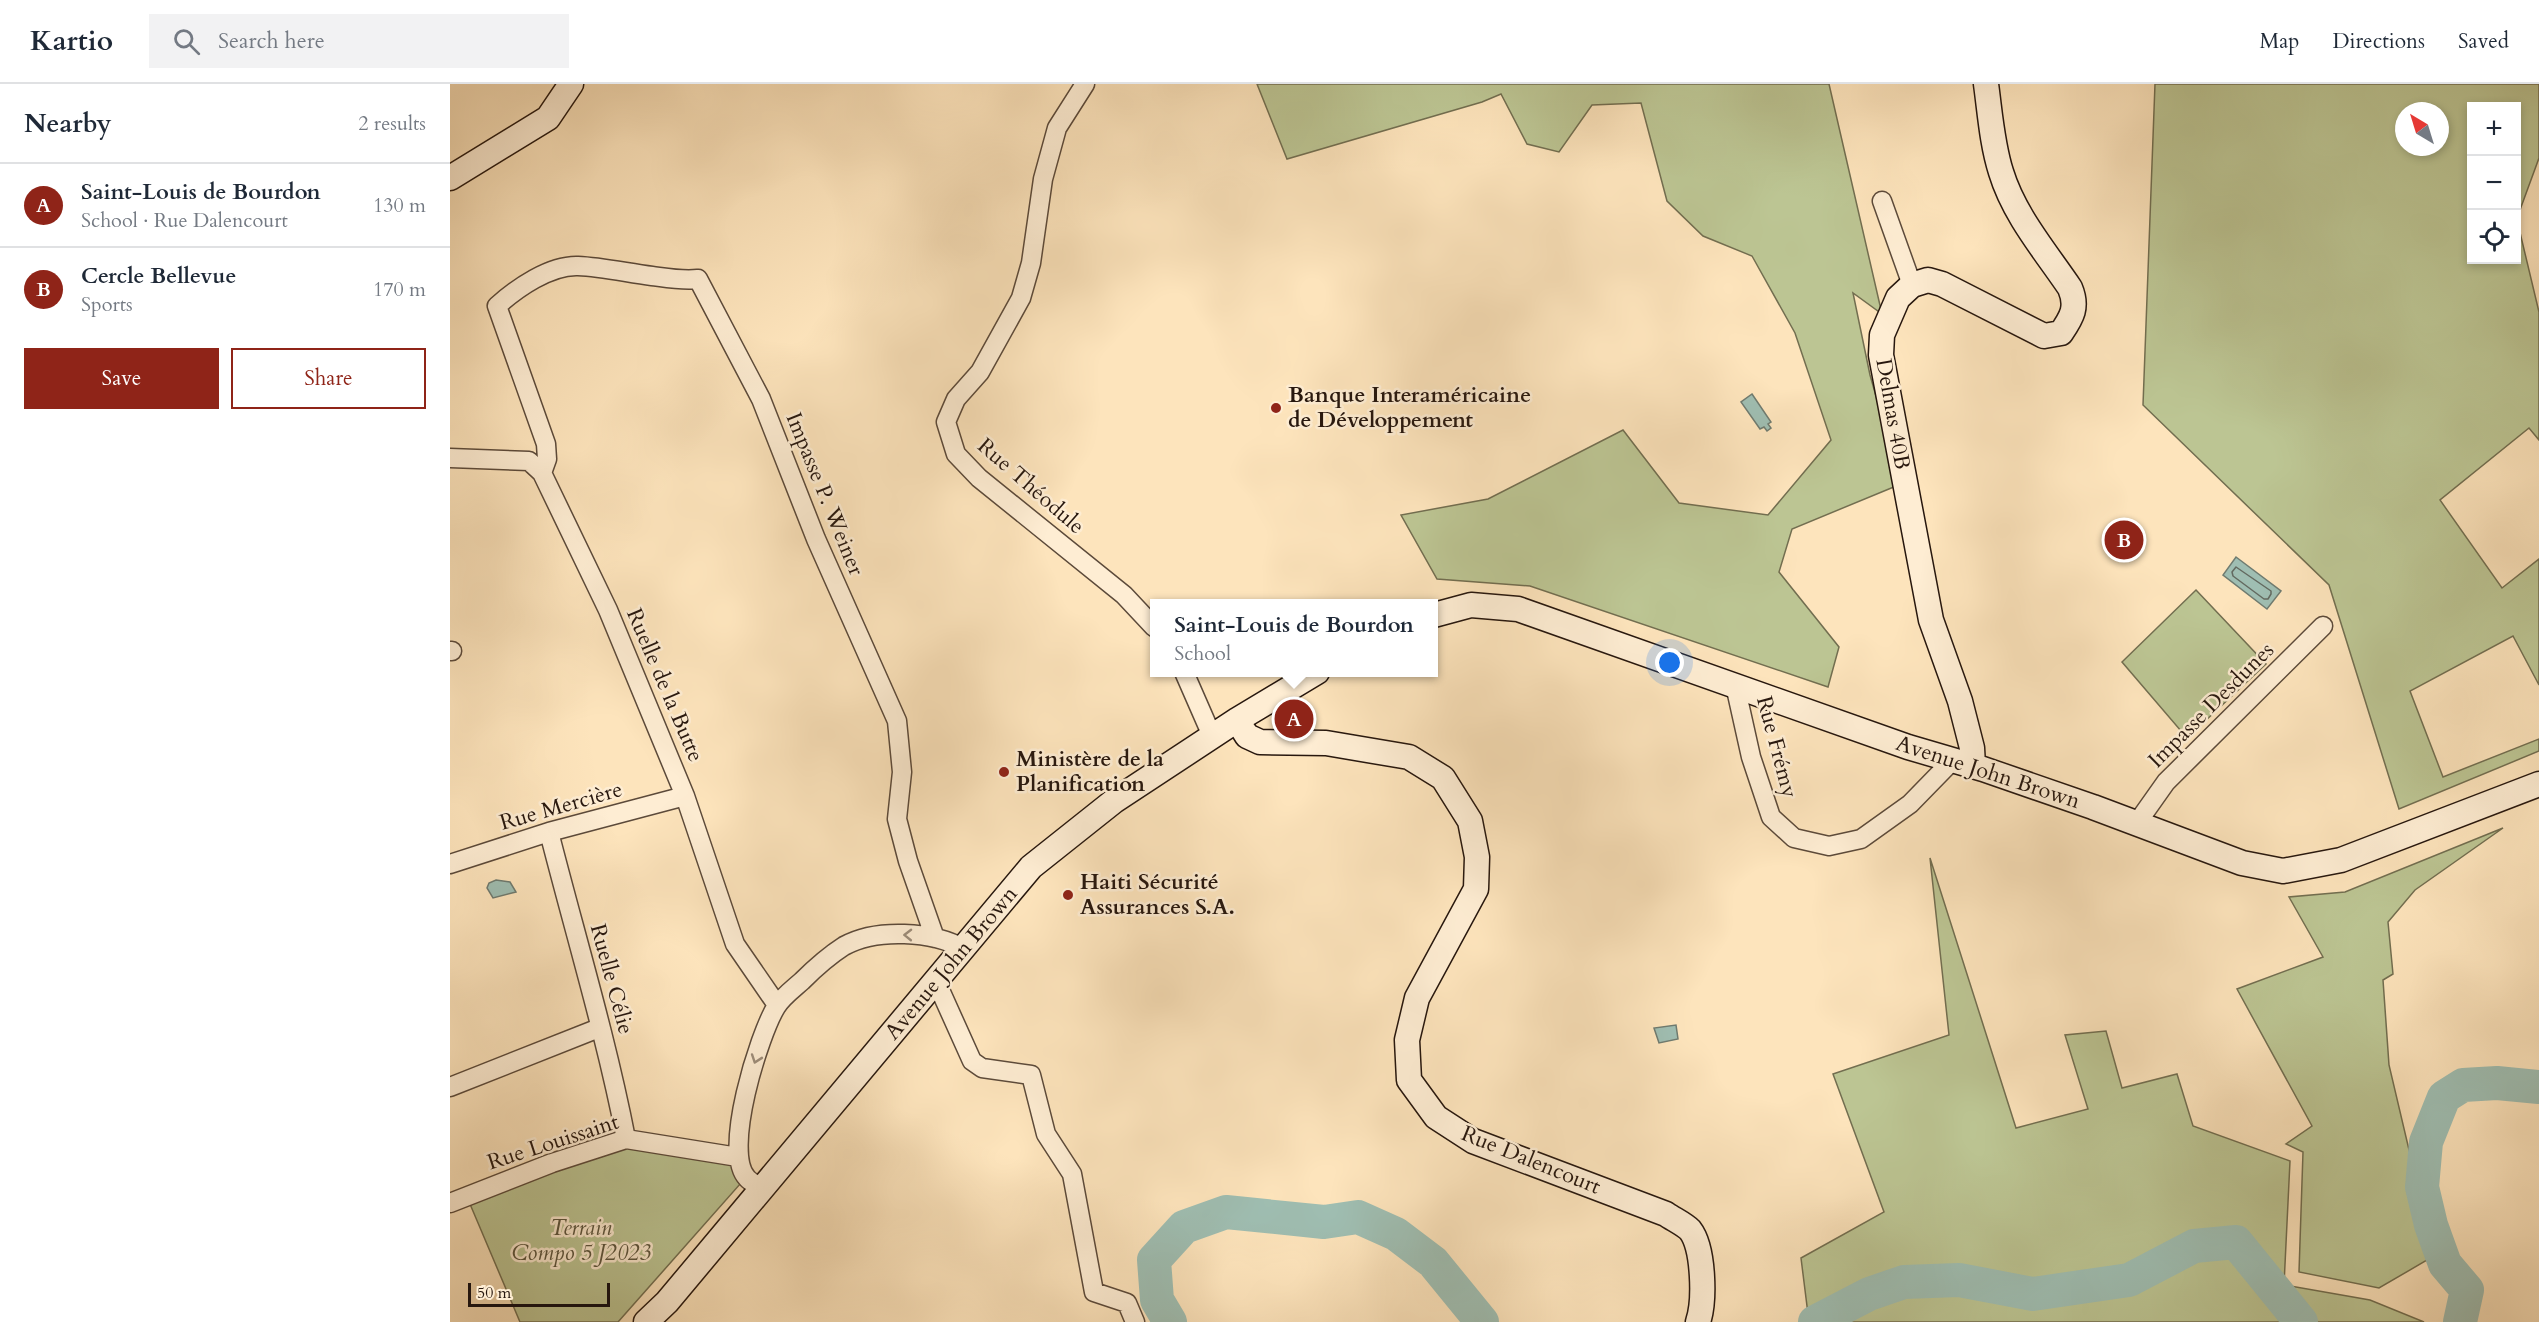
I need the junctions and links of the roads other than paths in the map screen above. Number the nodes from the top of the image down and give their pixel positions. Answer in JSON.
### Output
{"nodes":[{"id":1,"x":571,"y":84,"type":"edge"},
{"id":2,"x":1085,"y":84,"type":"edge"},
{"id":3,"x":1986,"y":84,"type":"edge"},
{"id":4,"x":450,"y":178,"type":"edge"},
{"id":5,"x":1882,"y":201,"type":"dead end"},
{"id":6,"x":1912,"y":285,"type":"junction"},
{"id":7,"x":450,"y":458,"type":"edge"},
{"id":8,"x":542,"y":473,"type":"junction"},
{"id":9,"x":1438,"y":614,"type":"edge"},
{"id":10,"x":1150,"y":622,"type":"edge"},
{"id":11,"x":2323,"y":626,"type":"dead end"},
{"id":12,"x":1186,"y":677,"type":"edge"},
{"id":13,"x":1309,"y":677,"type":"edge"},
{"id":14,"x":1735,"y":685,"type":"junction"},
{"id":15,"x":1237,"y":720,"type":"junction"},
{"id":16,"x":1212,"y":736,"type":"junction"},
{"id":17,"x":1962,"y":764,"type":"junction"},
{"id":18,"x":2539,"y":784,"type":"edge"},
{"id":19,"x":685,"y":796,"type":"junction"},
{"id":20,"x":2137,"y":823,"type":"junction"},
{"id":21,"x":549,"y":832,"type":"junction"},
{"id":22,"x":450,"y":864,"type":"edge"},
{"id":23,"x":935,"y":938,"type":"junction"},
{"id":24,"x":964,"y":949,"type":"junction"},
{"id":25,"x":936,"y":981,"type":"junction"},
{"id":26,"x":777,"y":1005,"type":"junction"},
{"id":27,"x":600,"y":1028,"type":"junction"},
{"id":28,"x":450,"y":1088,"type":"edge"},
{"id":29,"x":626,"y":1139,"type":"junction"},
{"id":30,"x":738,"y":1157,"type":"junction"},
{"id":31,"x":762,"y":1188,"type":"junction"},
{"id":32,"x":450,"y":1203,"type":"edge"},
{"id":33,"x":646,"y":1322,"type":"edge"},
{"id":34,"x":1135,"y":1322,"type":"edge"},
{"id":35,"x":1698,"y":1322,"type":"edge"}],
"edges":[{"from":1,"to":4,"type":"main road"},
{"from":2,"to":10,"type":"street","name":"Rue Théodule"},
{"from":3,"to":6,"type":"main road"},
{"from":5,"to":6,"type":"street"},
{"from":6,"to":17,"type":"main road","name":"Delmas 40B"},
{"from":7,"to":8,"type":"street"},
{"from":8,"to":19,"type":"street","name":"Ruelle de la Butte"},
{"from":8,"to":23,"type":"street","name":"Impasse P. Weiner"},
{"from":9,"to":14,"type":"main road","name":"Avenue John Brown"},
{"from":11,"to":20,"type":"street","name":"Impasse Desdunes"},
{"from":12,"to":16,"type":"street"},
{"from":13,"to":15,"type":"main road","name":"Avenue John Brown"},
{"from":14,"to":17,"type":"main road","name":"Avenue John Brown"},
{"from":14,"to":17,"type":"street","name":"Rue Frémy"},
{"from":15,"to":16,"type":"main road","name":"Avenue John Brown"},
{"from":15,"to":35,"type":"main road","name":"Rue Dalencourt"},
{"from":16,"to":24,"type":"main road","name":"Avenue John Brown"},
{"from":17,"to":20,"type":"main road","name":"Avenue John Brown"},
{"from":18,"to":20,"type":"main road","name":"Avenue John Brown"},
{"from":19,"to":21,"type":"street","name":"Rue Mercière"},
{"from":19,"to":26,"type":"street","name":"Ruelle de la Butte"},
{"from":21,"to":22,"type":"street","name":"Rue Mercière"},
{"from":21,"to":27,"type":"street","name":"Ruelle Célie"},
{"from":23,"to":24,"type":"street"},
{"from":23,"to":26,"type":"street","one_way":true},
{"from":24,"to":25,"type":"main road","name":"Avenue John Brown"},
{"from":25,"to":31,"type":"main road","name":"Avenue John Brown"},
{"from":25,"to":34,"type":"street"},
{"from":26,"to":30,"type":"street","one_way":true},
{"from":27,"to":28,"type":"street"},
{"from":27,"to":29,"type":"street","name":"Ruelle Célie"},
{"from":29,"to":30,"type":"street","name":"Rue Louissaint"},
{"from":29,"to":32,"type":"street","name":"Rue Louissaint"},
{"from":30,"to":31,"type":"street"},
{"from":31,"to":33,"type":"main road","name":"Avenue John Brown"}]}
